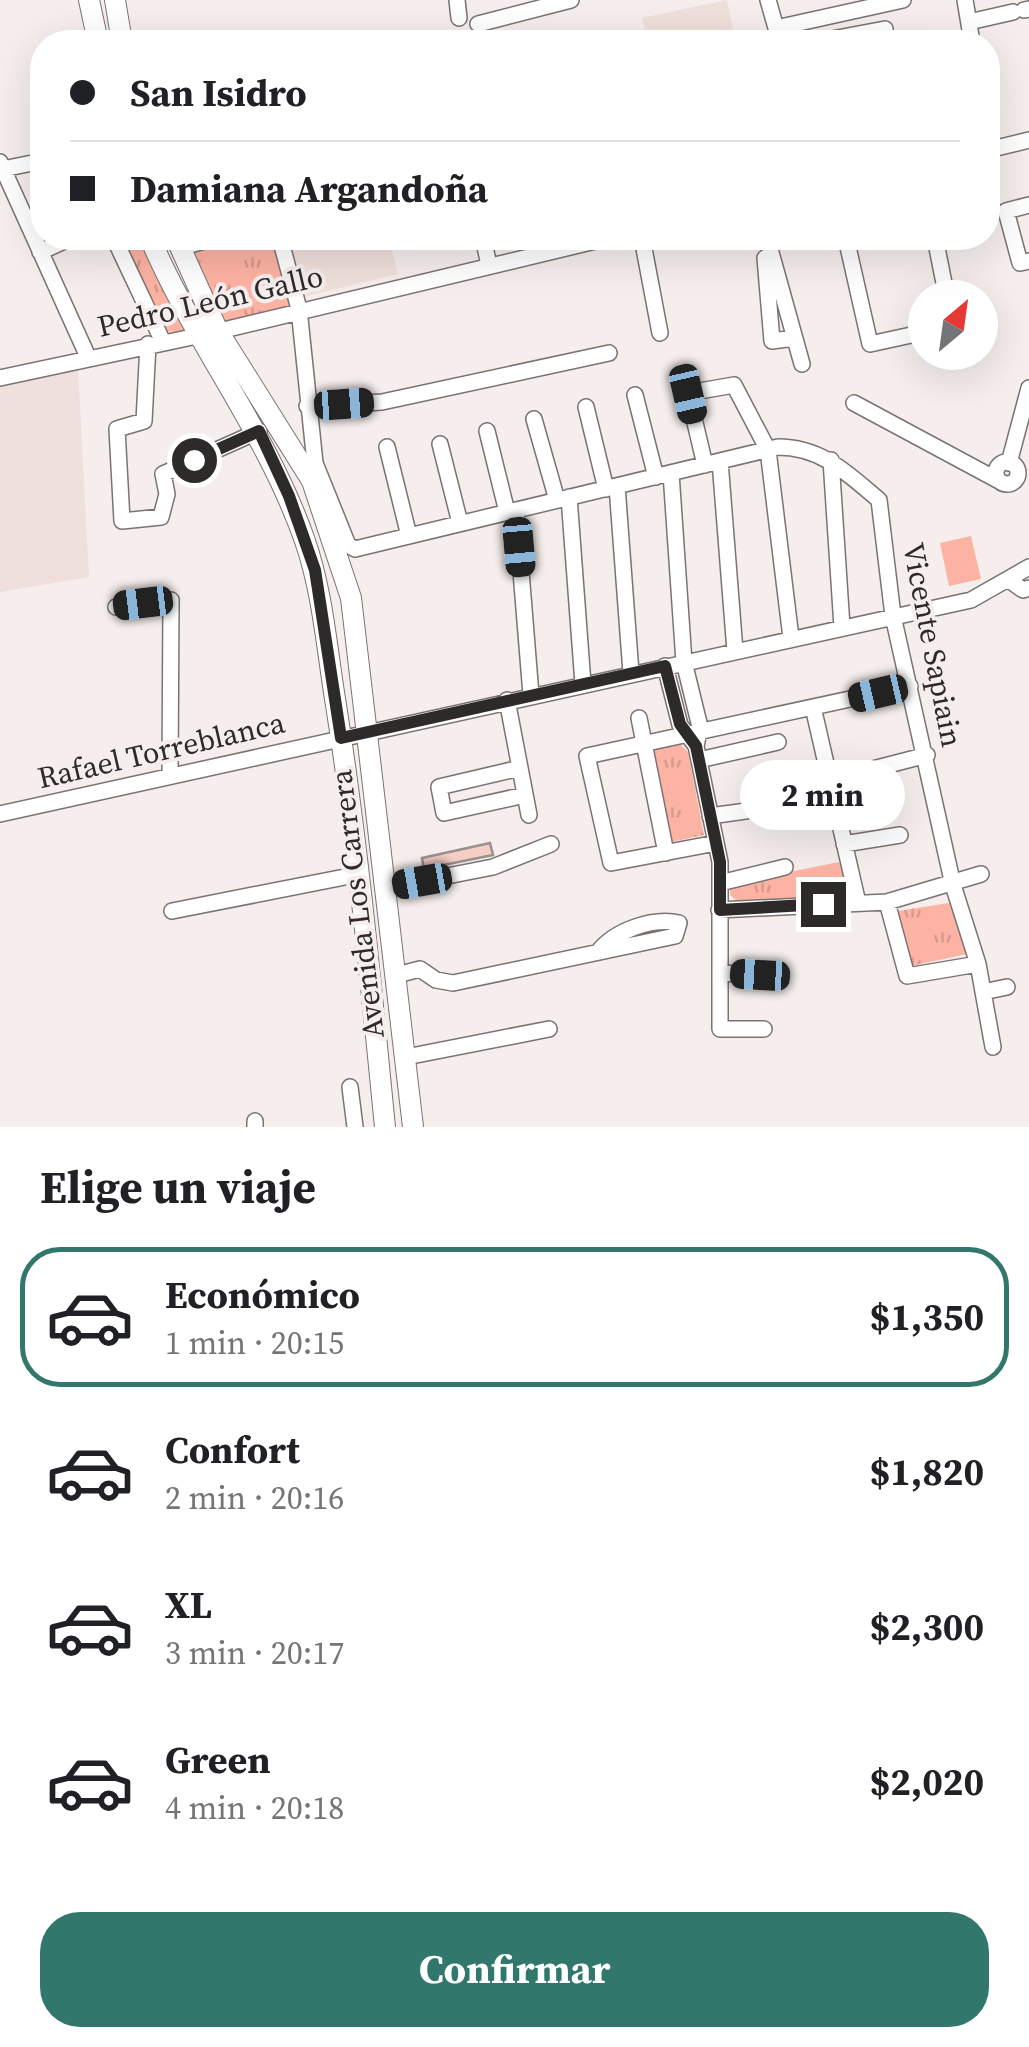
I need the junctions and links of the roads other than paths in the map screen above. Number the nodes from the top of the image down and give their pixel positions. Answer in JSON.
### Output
{"nodes":[{"id":1,"x":89,"y":0,"type":"edge"},
{"id":2,"x":114,"y":0,"type":"edge"},
{"id":3,"x":456,"y":0,"type":"edge"},
{"id":4,"x":768,"y":0,"type":"edge"},
{"id":5,"x":903,"y":0,"type":"edge"},
{"id":6,"x":965,"y":0,"type":"edge"},
{"id":7,"x":566,"y":1,"type":"edge"},
{"id":8,"x":882,"y":6,"type":"junction"},
{"id":9,"x":498,"y":8,"type":"edge"},
{"id":10,"x":1022,"y":10,"type":"edge"},
{"id":11,"x":860,"y":11,"type":"junction"},
{"id":12,"x":459,"y":18,"type":"dead end"},
{"id":13,"x":969,"y":22,"type":"junction"},
{"id":14,"x":478,"y":24,"type":"dead end"},
{"id":15,"x":95,"y":30,"type":"edge"},
{"id":16,"x":120,"y":30,"type":"edge"},
{"id":17,"x":777,"y":30,"type":"edge"},
{"id":18,"x":795,"y":30,"type":"edge"},
{"id":19,"x":863,"y":30,"type":"edge"},
{"id":20,"x":885,"y":30,"type":"edge"},
{"id":21,"x":970,"y":30,"type":"edge"},
{"id":22,"x":1029,"y":140,"type":"edge"},
{"id":23,"x":1000,"y":146,"type":"edge"},
{"id":24,"x":30,"y":162,"type":"edge"},
{"id":25,"x":2,"y":165,"type":"edge"},
{"id":26,"x":1029,"y":205,"type":"edge"},
{"id":27,"x":30,"y":229,"type":"edge"},
{"id":28,"x":44,"y":250,"type":"edge"},
{"id":29,"x":119,"y":250,"type":"edge"},
{"id":30,"x":157,"y":250,"type":"edge"},
{"id":31,"x":181,"y":250,"type":"edge"},
{"id":32,"x":283,"y":250,"type":"edge"},
{"id":33,"x":487,"y":250,"type":"edge"},
{"id":34,"x":553,"y":250,"type":"edge"},
{"id":35,"x":644,"y":250,"type":"edge"},
{"id":36,"x":768,"y":250,"type":"edge"},
{"id":37,"x":851,"y":250,"type":"edge"},
{"id":38,"x":937,"y":250,"type":"edge"},
{"id":39,"x":40,"y":252,"type":"joint"},
{"id":40,"x":1029,"y":261,"type":"edge"},
{"id":41,"x":489,"y":265,"type":"junction"},
{"id":42,"x":943,"y":280,"type":"edge"},
{"id":43,"x":299,"y":309,"type":"junction"},
{"id":44,"x":208,"y":333,"type":"junction"},
{"id":45,"x":660,"y":333,"type":"dead end"},
{"id":46,"x":908,"y":336,"type":"edge"},
{"id":47,"x":156,"y":343,"type":"junction"},
{"id":48,"x":609,"y":354,"type":"dead end"},
{"id":49,"x":88,"y":358,"type":"junction"},
{"id":50,"x":802,"y":364,"type":"dead end"},
{"id":51,"x":0,"y":378,"type":"edge"},
{"id":52,"x":1029,"y":388,"type":"edge"},
{"id":53,"x":635,"y":395,"type":"dead end"},
{"id":54,"x":854,"y":403,"type":"dead end"},
{"id":55,"x":307,"y":406,"type":"junction"},
{"id":56,"x":586,"y":407,"type":"dead end"},
{"id":57,"x":534,"y":420,"type":"dead end"},
{"id":58,"x":259,"y":431,"type":"junction"},
{"id":59,"x":487,"y":431,"type":"dead end"},
{"id":60,"x":440,"y":444,"type":"dead end"},
{"id":61,"x":387,"y":448,"type":"dead end"},
{"id":62,"x":768,"y":450,"type":"junction"},
{"id":63,"x":831,"y":460,"type":"junction"},
{"id":64,"x":712,"y":463,"type":"junction"},
{"id":65,"x":664,"y":475,"type":"junction"},
{"id":66,"x":1016,"y":483,"type":"edge"},
{"id":67,"x":611,"y":487,"type":"junction"},
{"id":68,"x":563,"y":499,"type":"junction"},
{"id":69,"x":512,"y":511,"type":"junction"},
{"id":70,"x":460,"y":524,"type":"junction"},
{"id":71,"x":409,"y":536,"type":"junction"},
{"id":72,"x":1029,"y":566,"type":"edge"},
{"id":73,"x":1009,"y":580,"type":"junction"},
{"id":74,"x":1029,"y":588,"type":"edge"},
{"id":75,"x":116,"y":606,"type":"dead end"},
{"id":76,"x":893,"y":616,"type":"junction"},
{"id":77,"x":842,"y":627,"type":"junction"},
{"id":78,"x":791,"y":638,"type":"junction"},
{"id":79,"x":735,"y":650,"type":"junction"},
{"id":80,"x":684,"y":662,"type":"junction"},
{"id":81,"x":665,"y":666,"type":"junction"},
{"id":82,"x":631,"y":673,"type":"junction"},
{"id":83,"x":583,"y":684,"type":"junction"},
{"id":84,"x":910,"y":686,"type":"junction"},
{"id":85,"x":531,"y":695,"type":"junction"},
{"id":86,"x":507,"y":700,"type":"junction"},
{"id":87,"x":813,"y":707,"type":"junction"},
{"id":88,"x":639,"y":718,"type":"dead end"},
{"id":89,"x":366,"y":733,"type":"junction"},
{"id":90,"x":341,"y":738,"type":"junction"},
{"id":91,"x":778,"y":742,"type":"dead end"},
{"id":92,"x":695,"y":743,"type":"junction"},
{"id":93,"x":643,"y":744,"type":"junction"},
{"id":94,"x":927,"y":755,"type":"junction"},
{"id":95,"x":520,"y":768,"type":"junction"},
{"id":96,"x":869,"y":770,"type":"dead end"},
{"id":97,"x":170,"y":776,"type":"junction"},
{"id":98,"x":525,"y":795,"type":"junction"},
{"id":99,"x":789,"y":805,"type":"dead end"},
{"id":100,"x":0,"y":814,"type":"edge"},
{"id":101,"x":530,"y":815,"type":"dead end"},
{"id":102,"x":710,"y":816,"type":"junction"},
{"id":103,"x":900,"y":835,"type":"dead end"},
{"id":104,"x":716,"y":843,"type":"junction"},
{"id":105,"x":551,"y":844,"type":"dead end"},
{"id":106,"x":844,"y":844,"type":"junction"},
{"id":107,"x":666,"y":852,"type":"junction"},
{"id":108,"x":786,"y":867,"type":"dead end"},
{"id":109,"x":360,"y":874,"type":"junction"},
{"id":110,"x":981,"y":874,"type":"dead end"},
{"id":111,"x":720,"y":883,"type":"junction"},
{"id":112,"x":953,"y":885,"type":"junction"},
{"id":113,"x":386,"y":888,"type":"junction"},
{"id":114,"x":887,"y":902,"type":"junction"},
{"id":115,"x":858,"y":903,"type":"junction"},
{"id":116,"x":720,"y":910,"type":"junction"},
{"id":117,"x":172,"y":911,"type":"dead end"},
{"id":118,"x":598,"y":952,"type":"dead end"},
{"id":119,"x":978,"y":964,"type":"junction"},
{"id":120,"x":720,"y":973,"type":"junction"},
{"id":121,"x":397,"y":975,"type":"junction"},
{"id":122,"x":760,"y":975,"type":"dead end"},
{"id":123,"x":1007,"y":987,"type":"dead end"},
{"id":124,"x":983,"y":992,"type":"junction"},
{"id":125,"x":549,"y":1029,"type":"dead end"},
{"id":126,"x":764,"y":1029,"type":"dead end"},
{"id":127,"x":993,"y":1047,"type":"dead end"},
{"id":128,"x":406,"y":1057,"type":"junction"},
{"id":129,"x":350,"y":1087,"type":"dead end"},
{"id":130,"x":355,"y":1127,"type":"edge"},
{"id":131,"x":385,"y":1127,"type":"edge"},
{"id":132,"x":413,"y":1127,"type":"edge"}],
"edges":[{"from":1,"to":15,"type":"main road"},
{"from":2,"to":16,"type":"main road"},
{"from":3,"to":12,"type":"street"},
{"from":4,"to":17,"type":"street"},
{"from":5,"to":8,"type":"street"},
{"from":6,"to":13,"type":"street"},
{"from":7,"to":9,"type":"street"},
{"from":8,"to":11,"type":"street"},
{"from":8,"to":20,"type":"street"},
{"from":9,"to":14,"type":"street"},
{"from":10,"to":13,"type":"street"},
{"from":11,"to":18,"type":"street"},
{"from":11,"to":19,"type":"street"},
{"from":13,"to":21,"type":"street"},
{"from":22,"to":23,"type":"street"},
{"from":24,"to":25,"type":"street"},
{"from":25,"to":27,"type":"street"},
{"from":26,"to":40,"type":"street"},
{"from":28,"to":39,"type":"street"},
{"from":29,"to":47,"type":"street"},
{"from":30,"to":44,"type":"main road","name":"Avenida Los Carrera"},
{"from":31,"to":44,"type":"main road","name":"Avenida Los Carrera"},
{"from":32,"to":43,"type":"street"},
{"from":33,"to":41,"type":"street"},
{"from":34,"to":41,"type":"street","name":"Pedro León Gallo"},
{"from":35,"to":45,"type":"street"},
{"from":36,"to":50,"type":"street"},
{"from":37,"to":46,"type":"street"},
{"from":38,"to":42,"type":"street"},
{"from":39,"to":49,"type":"street"},
{"from":41,"to":43,"type":"street","name":"Pedro León Gallo"},
{"from":43,"to":44,"type":"street","name":"Pedro León Gallo"},
{"from":43,"to":55,"type":"street"},
{"from":44,"to":47,"type":"street","name":"Pedro León Gallo"},
{"from":44,"to":58,"type":"main road","name":"Avenida Los Carrera"},
{"from":44,"to":89,"type":"main road","name":"Avenida Los Carrera"},
{"from":47,"to":49,"type":"street","name":"Pedro León Gallo"},
{"from":47,"to":58,"type":"street"},
{"from":48,"to":55,"type":"street"},
{"from":49,"to":51,"type":"street","name":"Pedro León Gallo"},
{"from":52,"to":66,"type":"street"},
{"from":53,"to":65,"type":"street"},
{"from":54,"to":66,"type":"street"},
{"from":55,"to":71,"type":"street","name":"Vicente Sapiain"},
{"from":56,"to":67,"type":"street"},
{"from":57,"to":68,"type":"street"},
{"from":58,"to":90,"type":"main road","name":"Avenida Los Carrera"},
{"from":59,"to":69,"type":"street"},
{"from":60,"to":70,"type":"street"},
{"from":61,"to":71,"type":"street"},
{"from":62,"to":63,"type":"street","name":"Vicente Sapiain"},
{"from":62,"to":64,"type":"street","name":"Vicente Sapiain"},
{"from":62,"to":64,"type":"street"},
{"from":62,"to":78,"type":"street"},
{"from":63,"to":76,"type":"street","name":"Vicente Sapiain"},
{"from":63,"to":77,"type":"street"},
{"from":64,"to":65,"type":"street","name":"Vicente Sapiain"},
{"from":64,"to":79,"type":"street"},
{"from":65,"to":67,"type":"street","name":"Vicente Sapiain"},
{"from":65,"to":80,"type":"street"},
{"from":67,"to":68,"type":"street","name":"Vicente Sapiain"},
{"from":67,"to":82,"type":"street"},
{"from":68,"to":69,"type":"street","name":"Vicente Sapiain"},
{"from":68,"to":83,"type":"street"},
{"from":69,"to":70,"type":"street","name":"Vicente Sapiain"},
{"from":69,"to":85,"type":"street"},
{"from":70,"to":71,"type":"street","name":"Vicente Sapiain"},
{"from":72,"to":73,"type":"street","name":"Rafael Torreblanca"},
{"from":73,"to":74,"type":"street"},
{"from":73,"to":76,"type":"street","name":"Rafael Torreblanca"},
{"from":75,"to":97,"type":"street"},
{"from":76,"to":77,"type":"street","name":"Rafael Torreblanca"},
{"from":76,"to":84,"type":"street","name":"Vicente Sapiain"},
{"from":77,"to":78,"type":"street","name":"Rafael Torreblanca"},
{"from":78,"to":79,"type":"street","name":"Rafael Torreblanca"},
{"from":79,"to":80,"type":"street","name":"Rafael Torreblanca"},
{"from":80,"to":81,"type":"street","name":"Rafael Torreblanca"},
{"from":80,"to":92,"type":"street"},
{"from":81,"to":82,"type":"street","name":"Rafael Torreblanca"},
{"from":81,"to":92,"type":"street"},
{"from":82,"to":83,"type":"street","name":"Rafael Torreblanca"},
{"from":83,"to":85,"type":"street","name":"Rafael Torreblanca"},
{"from":84,"to":87,"type":"street"},
{"from":84,"to":94,"type":"street","name":"Vicente Sapiain"},
{"from":85,"to":86,"type":"street","name":"Rafael Torreblanca"},
{"from":86,"to":89,"type":"street","name":"Rafael Torreblanca"},
{"from":86,"to":95,"type":"street"},
{"from":87,"to":92,"type":"street"},
{"from":87,"to":106,"type":"street"},
{"from":88,"to":93,"type":"street"},
{"from":89,"to":90,"type":"street","name":"Rafael Torreblanca"},
{"from":89,"to":113,"type":"main road","name":"Avenida Los Carrera"},
{"from":90,"to":97,"type":"street","name":"Rafael Torreblanca"},
{"from":90,"to":109,"type":"main road","name":"Avenida Los Carrera"},
{"from":91,"to":92,"type":"street"},
{"from":92,"to":93,"type":"street"},
{"from":92,"to":102,"type":"street"},
{"from":93,"to":107,"type":"street"},
{"from":93,"to":107,"type":"street"},
{"from":94,"to":96,"type":"street"},
{"from":94,"to":112,"type":"street","name":"Vicente Sapiain"},
{"from":95,"to":98,"type":"street"},
{"from":95,"to":98,"type":"street"},
{"from":97,"to":100,"type":"street","name":"Rafael Torreblanca"},
{"from":98,"to":101,"type":"street"},
{"from":99,"to":102,"type":"street"},
{"from":102,"to":104,"type":"street"},
{"from":103,"to":106,"type":"street"},
{"from":104,"to":107,"type":"street"},
{"from":104,"to":111,"type":"street"},
{"from":105,"to":113,"type":"street"},
{"from":106,"to":115,"type":"street"},
{"from":108,"to":111,"type":"street"},
{"from":109,"to":117,"type":"street"},
{"from":109,"to":131,"type":"main road","name":"Avenida Los Carrera"},
{"from":110,"to":112,"type":"street"},
{"from":111,"to":116,"type":"street"},
{"from":112,"to":114,"type":"street"},
{"from":112,"to":119,"type":"street","name":"Vicente Sapiain"},
{"from":113,"to":121,"type":"main road","name":"Avenida Los Carrera"},
{"from":114,"to":115,"type":"street"},
{"from":114,"to":119,"type":"street"},
{"from":115,"to":116,"type":"street"},
{"from":116,"to":120,"type":"street"},
{"from":118,"to":121,"type":"street"},
{"from":119,"to":124,"type":"street","name":"Vicente Sapiain"},
{"from":120,"to":122,"type":"street"},
{"from":120,"to":126,"type":"street"},
{"from":121,"to":128,"type":"main road","name":"Avenida Los Carrera"},
{"from":123,"to":124,"type":"street"},
{"from":124,"to":127,"type":"street","name":"Vicente Sapiain"},
{"from":125,"to":128,"type":"street"},
{"from":128,"to":132,"type":"main road","name":"Avenida Los Carrera"},
{"from":129,"to":130,"type":"street"}]}
